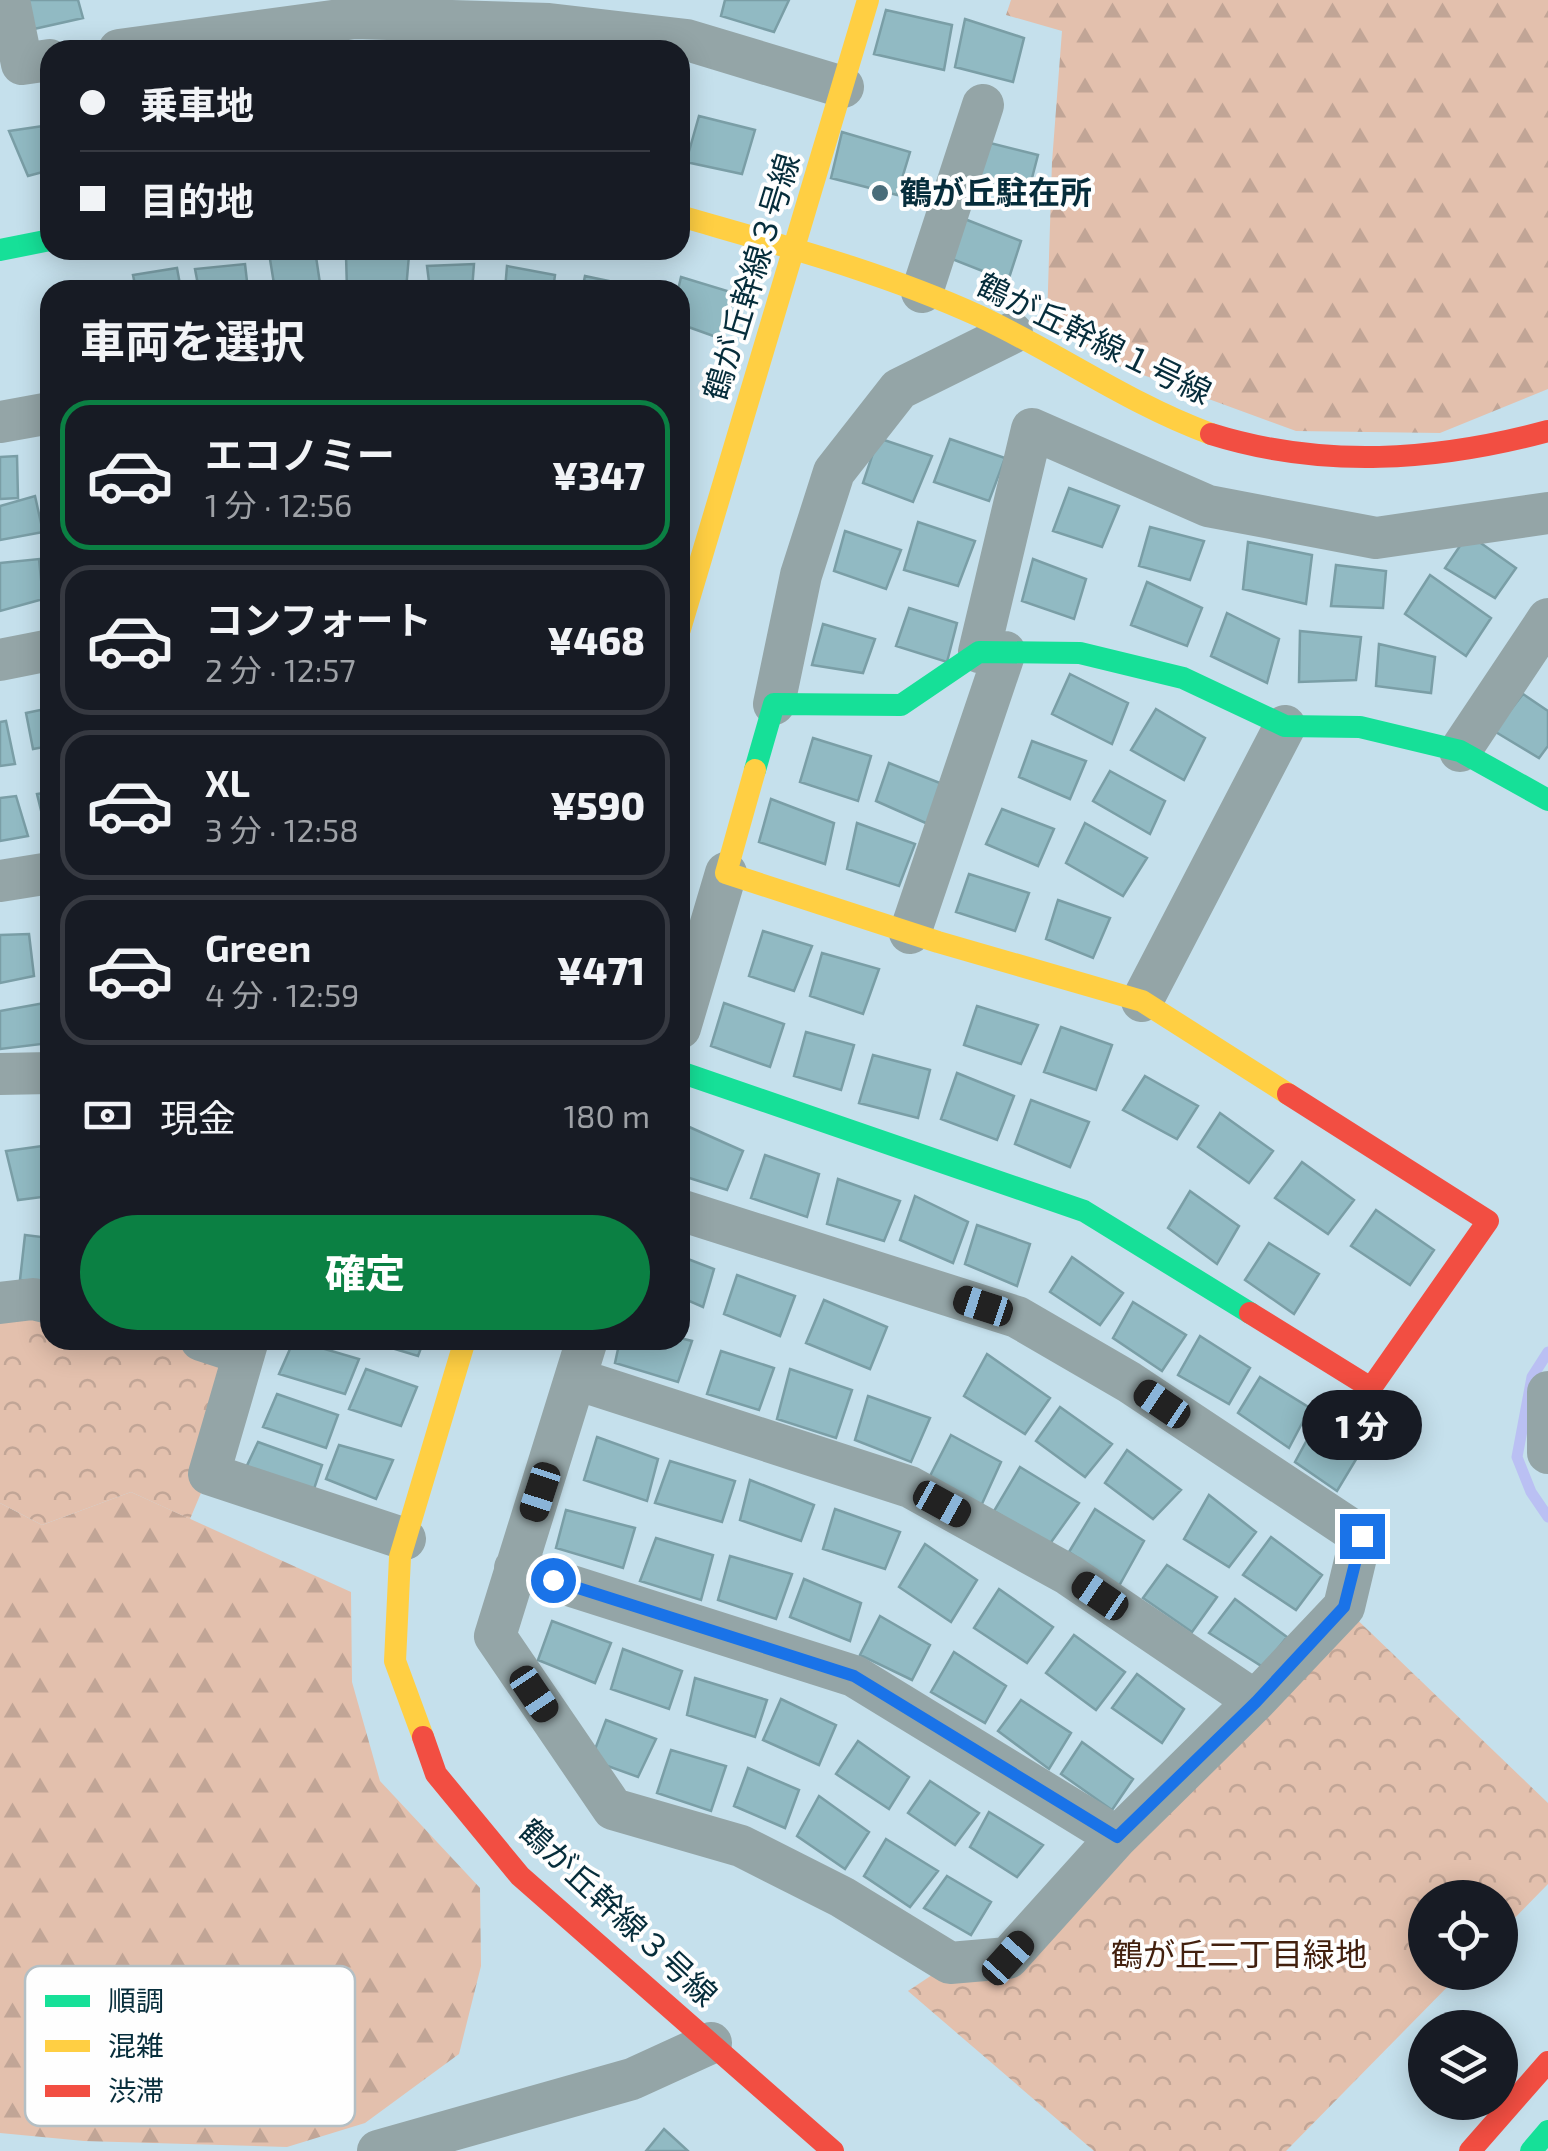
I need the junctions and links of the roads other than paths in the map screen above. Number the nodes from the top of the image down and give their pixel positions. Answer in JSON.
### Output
{"nodes":[{"id":1,"x":8,"y":0,"type":"edge"},
{"id":2,"x":868,"y":0,"type":"edge"},
{"id":3,"x":192,"y":40,"type":"edge"},
{"id":4,"x":686,"y":40,"type":"edge"},
{"id":5,"x":690,"y":41,"type":"edge"},
{"id":6,"x":40,"y":61,"type":"edge"},
{"id":7,"x":843,"y":88,"type":"junction"},
{"id":8,"x":983,"y":105,"type":"dead end"},
{"id":9,"x":690,"y":219,"type":"edge"},
{"id":10,"x":40,"y":242,"type":"edge"},
{"id":11,"x":0,"y":250,"type":"edge"},
{"id":12,"x":794,"y":250,"type":"junction"},
{"id":13,"x":922,"y":292,"type":"junction"},
{"id":14,"x":1012,"y":333,"type":"junction"},
{"id":15,"x":40,"y":415,"type":"edge"},
{"id":16,"x":0,"y":422,"type":"edge"},
{"id":17,"x":1548,"y":431,"type":"edge"},
{"id":18,"x":1548,"y":513,"type":"edge"},
{"id":19,"x":690,"y":596,"type":"edge"},
{"id":20,"x":1548,"y":619,"type":"edge"},
{"id":21,"x":40,"y":652,"type":"edge"},
{"id":22,"x":992,"y":652,"type":"junction"},
{"id":23,"x":0,"y":660,"type":"edge"},
{"id":24,"x":774,"y":704,"type":"junction"},
{"id":25,"x":1285,"y":726,"type":"junction"},
{"id":26,"x":1460,"y":752,"type":"junction"},
{"id":27,"x":1548,"y":800,"type":"edge"},
{"id":28,"x":726,"y":873,"type":"junction"},
{"id":29,"x":40,"y":875,"type":"edge"},
{"id":30,"x":0,"y":881,"type":"edge"},
{"id":31,"x":910,"y":933,"type":"junction"},
{"id":32,"x":690,"y":994,"type":"edge"},
{"id":33,"x":1142,"y":1001,"type":"junction"},
{"id":34,"x":0,"y":1074,"type":"edge"},
{"id":35,"x":40,"y":1074,"type":"edge"},
{"id":36,"x":690,"y":1075,"type":"edge"},
{"id":37,"x":690,"y":1213,"type":"edge"},
{"id":38,"x":40,"y":1301,"type":"edge"},
{"id":39,"x":0,"y":1302,"type":"edge"},
{"id":40,"x":245,"y":1350,"type":"edge"},
{"id":41,"x":462,"y":1350,"type":"edge"},
{"id":42,"x":581,"y":1359,"type":"edge"},
{"id":43,"x":1548,"y":1392,"type":"edge"},
{"id":44,"x":1548,"y":1453,"type":"edge"},
{"id":45,"x":405,"y":1540,"type":"junction"},
{"id":46,"x":515,"y":1568,"type":"junction"},
{"id":47,"x":1256,"y":1702,"type":"junction"},
{"id":48,"x":1117,"y":1837,"type":"junction"},
{"id":49,"x":711,"y":2043,"type":"junction"},
{"id":50,"x":1548,"y":2062,"type":"edge"},
{"id":51,"x":1548,"y":2131,"type":"edge"},
{"id":52,"x":469,"y":2140,"type":"edge"},
{"id":53,"x":378,"y":2151,"type":"edge"},
{"id":54,"x":833,"y":2151,"type":"edge"},
{"id":55,"x":1470,"y":2151,"type":"edge"},
{"id":56,"x":1531,"y":2151,"type":"edge"}],
"edges":[{"from":1,"to":6,"type":"street"},
{"from":2,"to":7,"type":"street","name":"鶴が丘幹線３号線"},
{"from":3,"to":4,"type":"street"},
{"from":5,"to":7,"type":"street"},
{"from":7,"to":12,"type":"street","name":"鶴が丘幹線３号線"},
{"from":8,"to":13,"type":"street"},
{"from":9,"to":12,"type":"street","name":"鶴が丘幹線１号線"},
{"from":10,"to":11,"type":"street"},
{"from":12,"to":13,"type":"street","name":"鶴が丘幹線１号線"},
{"from":12,"to":19,"type":"street","name":"鶴が丘幹線３号線"},
{"from":13,"to":14,"type":"street","name":"鶴が丘幹線１号線"},
{"from":14,"to":17,"type":"street","name":"鶴が丘幹線１号線"},
{"from":14,"to":24,"type":"street"},
{"from":15,"to":16,"type":"street"},
{"from":18,"to":22,"type":"street"},
{"from":20,"to":26,"type":"street"},
{"from":21,"to":23,"type":"street"},
{"from":22,"to":24,"type":"street"},
{"from":22,"to":25,"type":"street"},
{"from":22,"to":31,"type":"street"},
{"from":24,"to":28,"type":"street"},
{"from":25,"to":26,"type":"street"},
{"from":25,"to":33,"type":"street"},
{"from":26,"to":27,"type":"street"},
{"from":28,"to":31,"type":"street"},
{"from":28,"to":32,"type":"street"},
{"from":29,"to":30,"type":"street"},
{"from":31,"to":33,"type":"street"},
{"from":33,"to":36,"type":"street"},
{"from":34,"to":35,"type":"street"},
{"from":37,"to":47,"type":"street"},
{"from":38,"to":39,"type":"street"},
{"from":40,"to":45,"type":"street"},
{"from":41,"to":45,"type":"street","name":"鶴が丘幹線３号線"},
{"from":42,"to":46,"type":"street"},
{"from":42,"to":47,"type":"street"},
{"from":43,"to":44,"type":"street"},
{"from":45,"to":49,"type":"street","name":"鶴が丘幹線３号線"},
{"from":46,"to":48,"type":"street"},
{"from":46,"to":48,"type":"street"},
{"from":47,"to":48,"type":"street"},
{"from":49,"to":52,"type":"street"},
{"from":49,"to":54,"type":"street","name":"鶴が丘幹線３号線"},
{"from":50,"to":55,"type":"street"},
{"from":51,"to":56,"type":"street"},
{"from":52,"to":53,"type":"street"}]}
